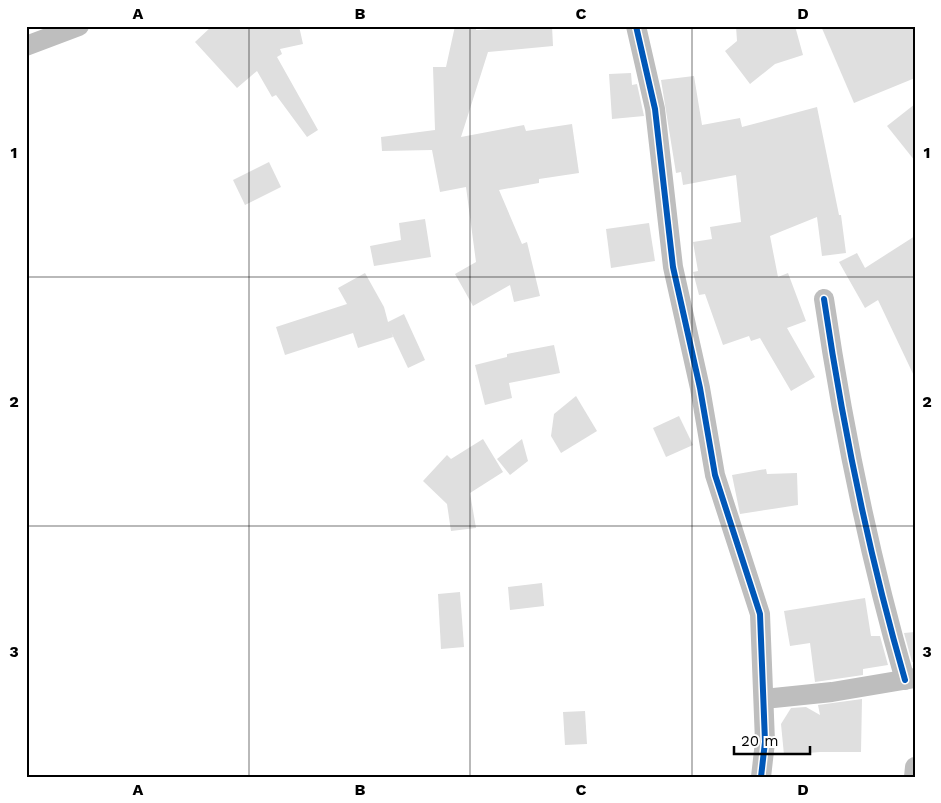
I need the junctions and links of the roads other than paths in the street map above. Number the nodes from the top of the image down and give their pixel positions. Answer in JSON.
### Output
{"nodes":[{"id":1,"x":79,"y":26,"type":"edge"},
{"id":2,"x":636,"y":26,"type":"edge"},
{"id":3,"x":26,"y":46,"type":"edge"},
{"id":4,"x":824,"y":299,"type":"dead end"},
{"id":5,"x":910,"y":679,"type":"edge"},
{"id":6,"x":764,"y":699,"type":"junction"},
{"id":7,"x":915,"y":767,"type":"edge"},
{"id":8,"x":761,"y":777,"type":"edge"},
{"id":9,"x":914,"y":777,"type":"edge"}],
"edges":[{"from":1,"to":3,"type":"street"},
{"from":2,"to":6,"type":"street"},
{"from":4,"to":5,"type":"street"},
{"from":5,"to":6,"type":"street"},
{"from":6,"to":8,"type":"street"},
{"from":7,"to":9,"type":"street"}]}
